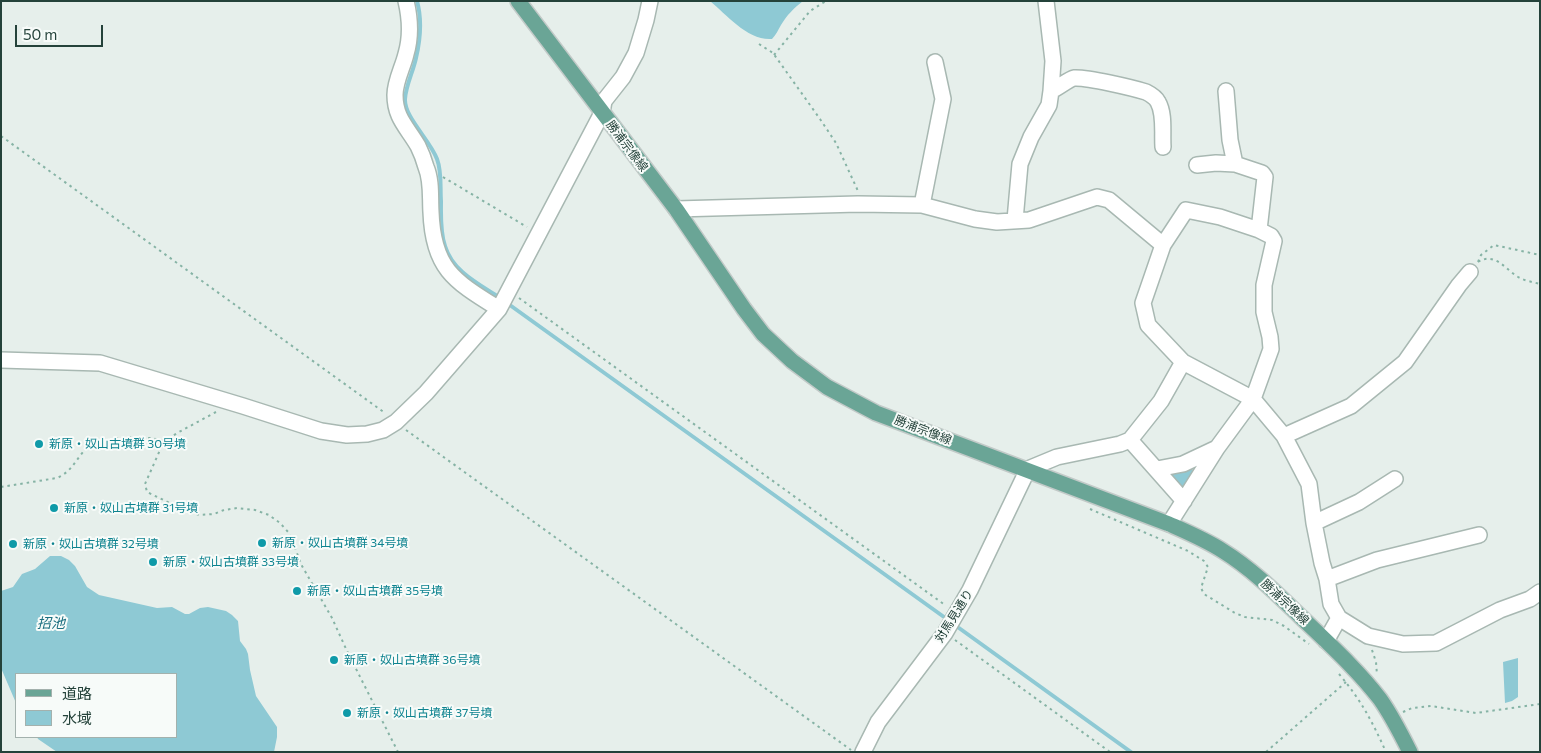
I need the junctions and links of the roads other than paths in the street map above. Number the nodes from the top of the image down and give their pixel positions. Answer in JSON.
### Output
{"nodes":[{"id":1,"x":406,"y":1,"type":"edge"},
{"id":2,"x":518,"y":1,"type":"edge"},
{"id":3,"x":650,"y":1,"type":"edge"},
{"id":4,"x":1046,"y":1,"type":"edge"},
{"id":5,"x":935,"y":62,"type":"dead end"},
{"id":6,"x":1051,"y":91,"type":"junction"},
{"id":7,"x":1226,"y":91,"type":"dead end"},
{"id":8,"x":602,"y":113,"type":"junction"},
{"id":9,"x":1163,"y":147,"type":"dead end"},
{"id":10,"x":1235,"y":164,"type":"junction"},
{"id":11,"x":1197,"y":165,"type":"dead end"},
{"id":12,"x":922,"y":206,"type":"junction"},
{"id":13,"x":676,"y":209,"type":"junction"},
{"id":14,"x":1015,"y":220,"type":"junction"},
{"id":15,"x":1259,"y":230,"type":"junction"},
{"id":16,"x":1163,"y":245,"type":"junction"},
{"id":17,"x":1474,"y":267,"type":"road end"},
{"id":18,"x":504,"y":300,"type":"junction"},
{"id":19,"x":1,"y":360,"type":"edge"},
{"id":20,"x":1183,"y":362,"type":"junction"},
{"id":21,"x":1253,"y":399,"type":"junction"},
{"id":22,"x":1284,"y":436,"type":"junction"},
{"id":23,"x":1130,"y":440,"type":"junction"},
{"id":24,"x":1217,"y":448,"type":"junction"},
{"id":25,"x":1028,"y":469,"type":"junction"},
{"id":26,"x":1157,"y":469,"type":"junction"},
{"id":27,"x":1395,"y":479,"type":"dead end"},
{"id":28,"x":1184,"y":500,"type":"junction"},
{"id":29,"x":1314,"y":523,"type":"junction"},
{"id":30,"x":1169,"y":524,"type":"junction"},
{"id":31,"x":1479,"y":535,"type":"dead end"},
{"id":32,"x":1327,"y":579,"type":"junction"},
{"id":33,"x":1540,"y":592,"type":"edge"},
{"id":34,"x":1339,"y":618,"type":"junction"},
{"id":35,"x":1319,"y":644,"type":"junction"},
{"id":36,"x":863,"y":752,"type":"edge"},
{"id":37,"x":1410,"y":752,"type":"edge"}],
"edges":[{"from":1,"to":18,"type":"street"},
{"from":2,"to":8,"type":"main road","name":"勝浦宗像線"},
{"from":3,"to":8,"type":"street"},
{"from":4,"to":6,"type":"street"},
{"from":5,"to":12,"type":"street"},
{"from":6,"to":9,"type":"street"},
{"from":6,"to":14,"type":"street"},
{"from":7,"to":10,"type":"street"},
{"from":8,"to":13,"type":"main road","name":"勝浦宗像線"},
{"from":8,"to":18,"type":"street"},
{"from":10,"to":11,"type":"street"},
{"from":10,"to":15,"type":"street"},
{"from":12,"to":13,"type":"street"},
{"from":12,"to":14,"type":"street"},
{"from":13,"to":25,"type":"main road","name":"勝浦宗像線"},
{"from":14,"to":16,"type":"street"},
{"from":15,"to":16,"type":"street"},
{"from":15,"to":21,"type":"street"},
{"from":16,"to":20,"type":"street"},
{"from":17,"to":22,"type":"street"},
{"from":18,"to":19,"type":"street"},
{"from":20,"to":21,"type":"street"},
{"from":20,"to":23,"type":"street"},
{"from":21,"to":22,"type":"street"},
{"from":21,"to":24,"type":"street"},
{"from":22,"to":29,"type":"street"},
{"from":23,"to":25,"type":"street"},
{"from":23,"to":26,"type":"street"},
{"from":24,"to":26,"type":"street"},
{"from":24,"to":28,"type":"street"},
{"from":25,"to":30,"type":"main road","name":"勝浦宗像線"},
{"from":25,"to":36,"type":"street","name":"対馬見通り"},
{"from":26,"to":28,"type":"street"},
{"from":27,"to":29,"type":"street"},
{"from":28,"to":30,"type":"street"},
{"from":29,"to":32,"type":"street"},
{"from":30,"to":35,"type":"main road","name":"勝浦宗像線"},
{"from":31,"to":32,"type":"street"},
{"from":32,"to":34,"type":"street"},
{"from":33,"to":34,"type":"street"},
{"from":34,"to":35,"type":"street"},
{"from":35,"to":37,"type":"main road","name":"勝浦宗像線"}]}
